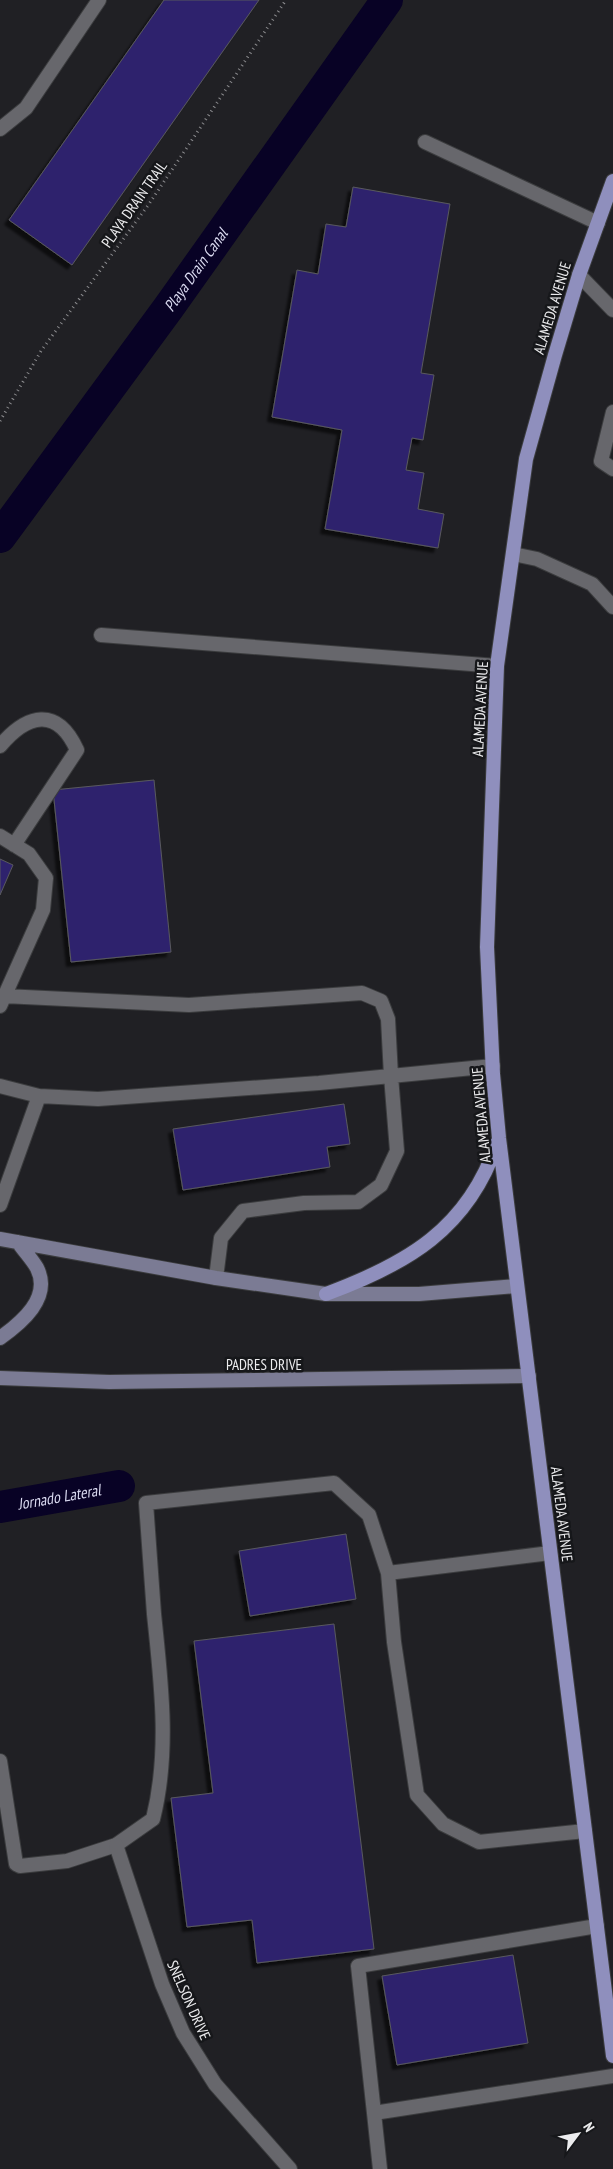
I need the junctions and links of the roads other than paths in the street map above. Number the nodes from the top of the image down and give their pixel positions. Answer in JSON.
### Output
{"nodes":[{"id":1,"x":99,"y":0,"type":"edge"},
{"id":2,"x":0,"y":129,"type":"edge"},
{"id":3,"x":425,"y":142,"type":"dead end"},
{"id":4,"x":613,"y":181,"type":"edge"},
{"id":5,"x":598,"y":223,"type":"junction"},
{"id":6,"x":579,"y":275,"type":"junction"},
{"id":7,"x":613,"y":310,"type":"edge"},
{"id":8,"x":613,"y":412,"type":"edge"},
{"id":9,"x":613,"y":469,"type":"edge"},
{"id":10,"x":513,"y":554,"type":"junction"},
{"id":11,"x":613,"y":606,"type":"edge"},
{"id":12,"x":101,"y":635,"type":"dead end"},
{"id":13,"x":497,"y":666,"type":"junction"},
{"id":14,"x":0,"y":746,"type":"edge"},
{"id":15,"x":0,"y":836,"type":"edge"},
{"id":16,"x":14,"y":845,"type":"junction"},
{"id":17,"x":2,"y":1001,"type":"edge"},
{"id":18,"x":493,"y":1066,"type":"junction"},
{"id":19,"x":390,"y":1076,"type":"junction"},
{"id":20,"x":0,"y":1086,"type":"edge"},
{"id":21,"x":38,"y":1096,"type":"junction"},
{"id":22,"x":499,"y":1138,"type":"junction"},
{"id":23,"x":0,"y":1205,"type":"edge"},
{"id":24,"x":0,"y":1239,"type":"edge"},
{"id":25,"x":18,"y":1242,"type":"junction"},
{"id":26,"x":216,"y":1278,"type":"junction"},
{"id":27,"x":516,"y":1286,"type":"junction"},
{"id":28,"x":326,"y":1294,"type":"junction"},
{"id":29,"x":0,"y":1338,"type":"edge"},
{"id":30,"x":529,"y":1376,"type":"junction"},
{"id":31,"x":0,"y":1378,"type":"edge"},
{"id":32,"x":550,"y":1554,"type":"junction"},
{"id":33,"x":388,"y":1573,"type":"junction"},
{"id":34,"x":0,"y":1761,"type":"edge"},
{"id":35,"x":584,"y":1831,"type":"junction"},
{"id":36,"x":116,"y":1845,"type":"junction"},
{"id":37,"x":596,"y":1926,"type":"junction"},
{"id":38,"x":612,"y":2046,"type":"edge"},
{"id":39,"x":613,"y":2076,"type":"edge"},
{"id":40,"x":374,"y":2113,"type":"junction"},
{"id":41,"x":290,"y":2169,"type":"edge"},
{"id":42,"x":380,"y":2169,"type":"edge"}],
"edges":[{"from":1,"to":2,"type":"street"},
{"from":3,"to":5,"type":"street"},
{"from":4,"to":5,"type":"main road","name":"ALAMEDA AVENUE"},
{"from":5,"to":6,"type":"main road","name":"ALAMEDA AVENUE"},
{"from":6,"to":7,"type":"street"},
{"from":6,"to":10,"type":"main road","name":"ALAMEDA AVENUE"},
{"from":8,"to":9,"type":"street"},
{"from":10,"to":11,"type":"street"},
{"from":10,"to":13,"type":"main road","name":"ALAMEDA AVENUE"},
{"from":12,"to":13,"type":"street"},
{"from":13,"to":18,"type":"main road","name":"ALAMEDA AVENUE"},
{"from":14,"to":16,"type":"street"},
{"from":15,"to":16,"type":"street"},
{"from":16,"to":17,"type":"street"},
{"from":17,"to":19,"type":"street"},
{"from":18,"to":19,"type":"street"},
{"from":18,"to":22,"type":"main road","name":"ALAMEDA AVENUE"},
{"from":19,"to":21,"type":"street"},
{"from":19,"to":26,"type":"street"},
{"from":20,"to":21,"type":"street"},
{"from":21,"to":23,"type":"street"},
{"from":22,"to":27,"type":"main road","name":"ALAMEDA AVENUE"},
{"from":22,"to":28,"type":"main road"},
{"from":24,"to":25,"type":"main road"},
{"from":25,"to":26,"type":"main road"},
{"from":25,"to":29,"type":"main road"},
{"from":26,"to":28,"type":"main road"},
{"from":27,"to":28,"type":"main road"},
{"from":27,"to":30,"type":"main road","name":"ALAMEDA AVENUE"},
{"from":30,"to":31,"type":"main road","name":"PADRES DRIVE"},
{"from":30,"to":32,"type":"main road","name":"ALAMEDA AVENUE"},
{"from":32,"to":33,"type":"street"},
{"from":32,"to":35,"type":"main road","name":"ALAMEDA AVENUE"},
{"from":33,"to":35,"type":"street"},
{"from":33,"to":36,"type":"street"},
{"from":34,"to":36,"type":"street"},
{"from":35,"to":37,"type":"main road","name":"ALAMEDA AVENUE"},
{"from":36,"to":41,"type":"street","name":"SNELSON DRIVE"},
{"from":37,"to":38,"type":"main road","name":"ALAMEDA AVENUE"},
{"from":37,"to":40,"type":"street"},
{"from":39,"to":40,"type":"street"},
{"from":40,"to":42,"type":"street"}]}
